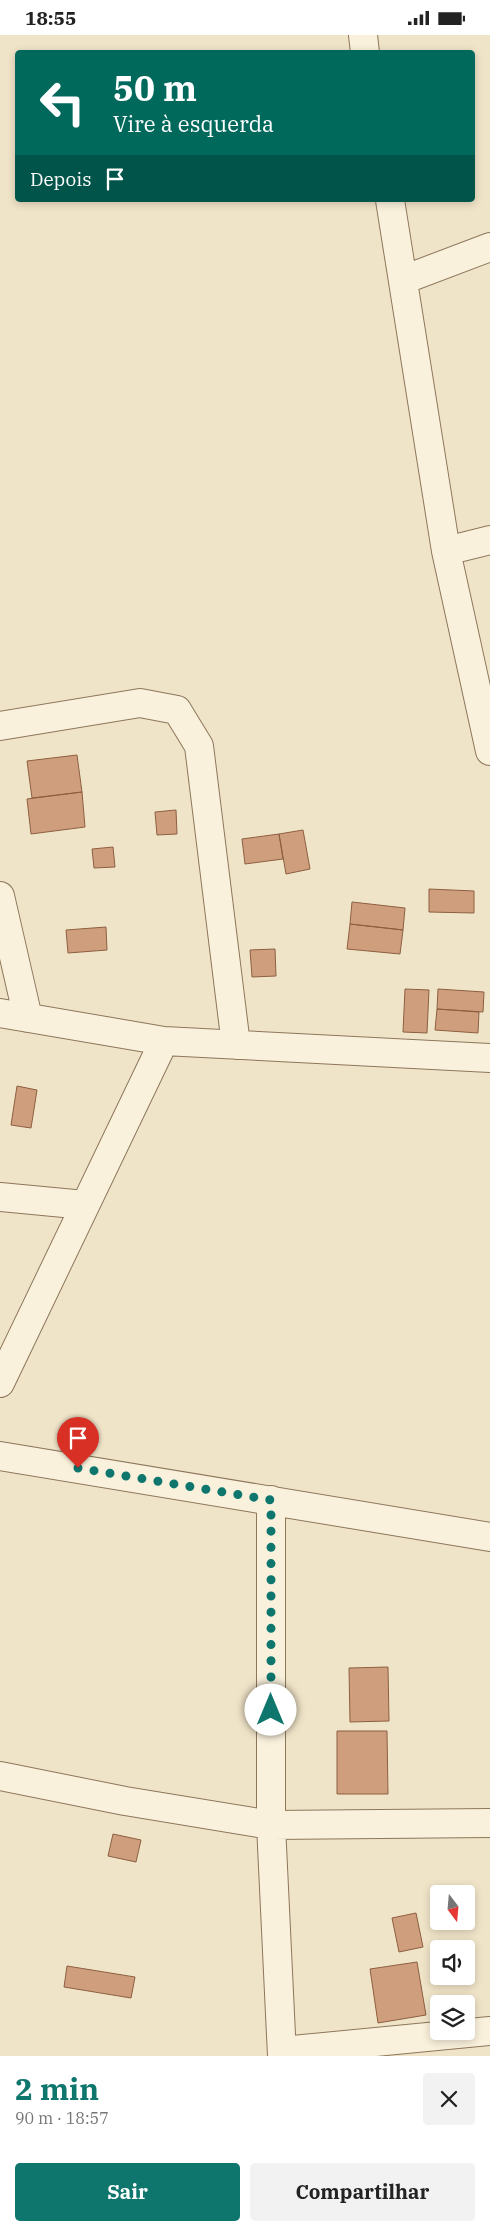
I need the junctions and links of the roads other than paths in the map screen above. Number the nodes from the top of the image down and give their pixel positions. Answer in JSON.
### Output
{"nodes":[{"id":1,"x":363,"y":35,"type":"edge"},
{"id":2,"x":366,"y":50,"type":"edge"},
{"id":3,"x":390,"y":202,"type":"edge"},
{"id":4,"x":490,"y":247,"type":"edge"},
{"id":5,"x":403,"y":280,"type":"junction"},
{"id":6,"x":490,"y":539,"type":"edge"},
{"id":7,"x":446,"y":551,"type":"junction"},
{"id":8,"x":0,"y":726,"type":"edge"},
{"id":9,"x":490,"y":751,"type":"edge"},
{"id":10,"x":0,"y":896,"type":"edge"},
{"id":11,"x":0,"y":1013,"type":"edge"},
{"id":12,"x":28,"y":1018,"type":"junction"},
{"id":13,"x":164,"y":1041,"type":"junction"},
{"id":14,"x":236,"y":1045,"type":"junction"},
{"id":15,"x":490,"y":1059,"type":"edge"},
{"id":16,"x":0,"y":1197,"type":"edge"},
{"id":17,"x":85,"y":1205,"type":"junction"},
{"id":18,"x":0,"y":1383,"type":"edge"},
{"id":19,"x":0,"y":1456,"type":"edge"},
{"id":20,"x":271,"y":1500,"type":"junction"},
{"id":21,"x":490,"y":1537,"type":"edge"},
{"id":22,"x":0,"y":1776,"type":"edge"},
{"id":23,"x":490,"y":1823,"type":"edge"},
{"id":24,"x":271,"y":1825,"type":"junction"},
{"id":25,"x":490,"y":2031,"type":"edge"},
{"id":26,"x":282,"y":2053,"type":"edge"}],
"edges":[{"from":1,"to":2,"type":"street"},
{"from":3,"to":5,"type":"street"},
{"from":4,"to":5,"type":"street"},
{"from":5,"to":7,"type":"street"},
{"from":6,"to":7,"type":"street"},
{"from":7,"to":9,"type":"street"},
{"from":8,"to":14,"type":"street"},
{"from":10,"to":12,"type":"street"},
{"from":11,"to":12,"type":"street"},
{"from":12,"to":13,"type":"street"},
{"from":13,"to":14,"type":"street"},
{"from":13,"to":17,"type":"street"},
{"from":14,"to":15,"type":"street"},
{"from":16,"to":17,"type":"street"},
{"from":17,"to":18,"type":"street"},
{"from":19,"to":20,"type":"street"},
{"from":20,"to":21,"type":"street"},
{"from":20,"to":24,"type":"street"},
{"from":22,"to":24,"type":"street"},
{"from":23,"to":24,"type":"street"},
{"from":24,"to":26,"type":"street"},
{"from":25,"to":26,"type":"street"}]}
